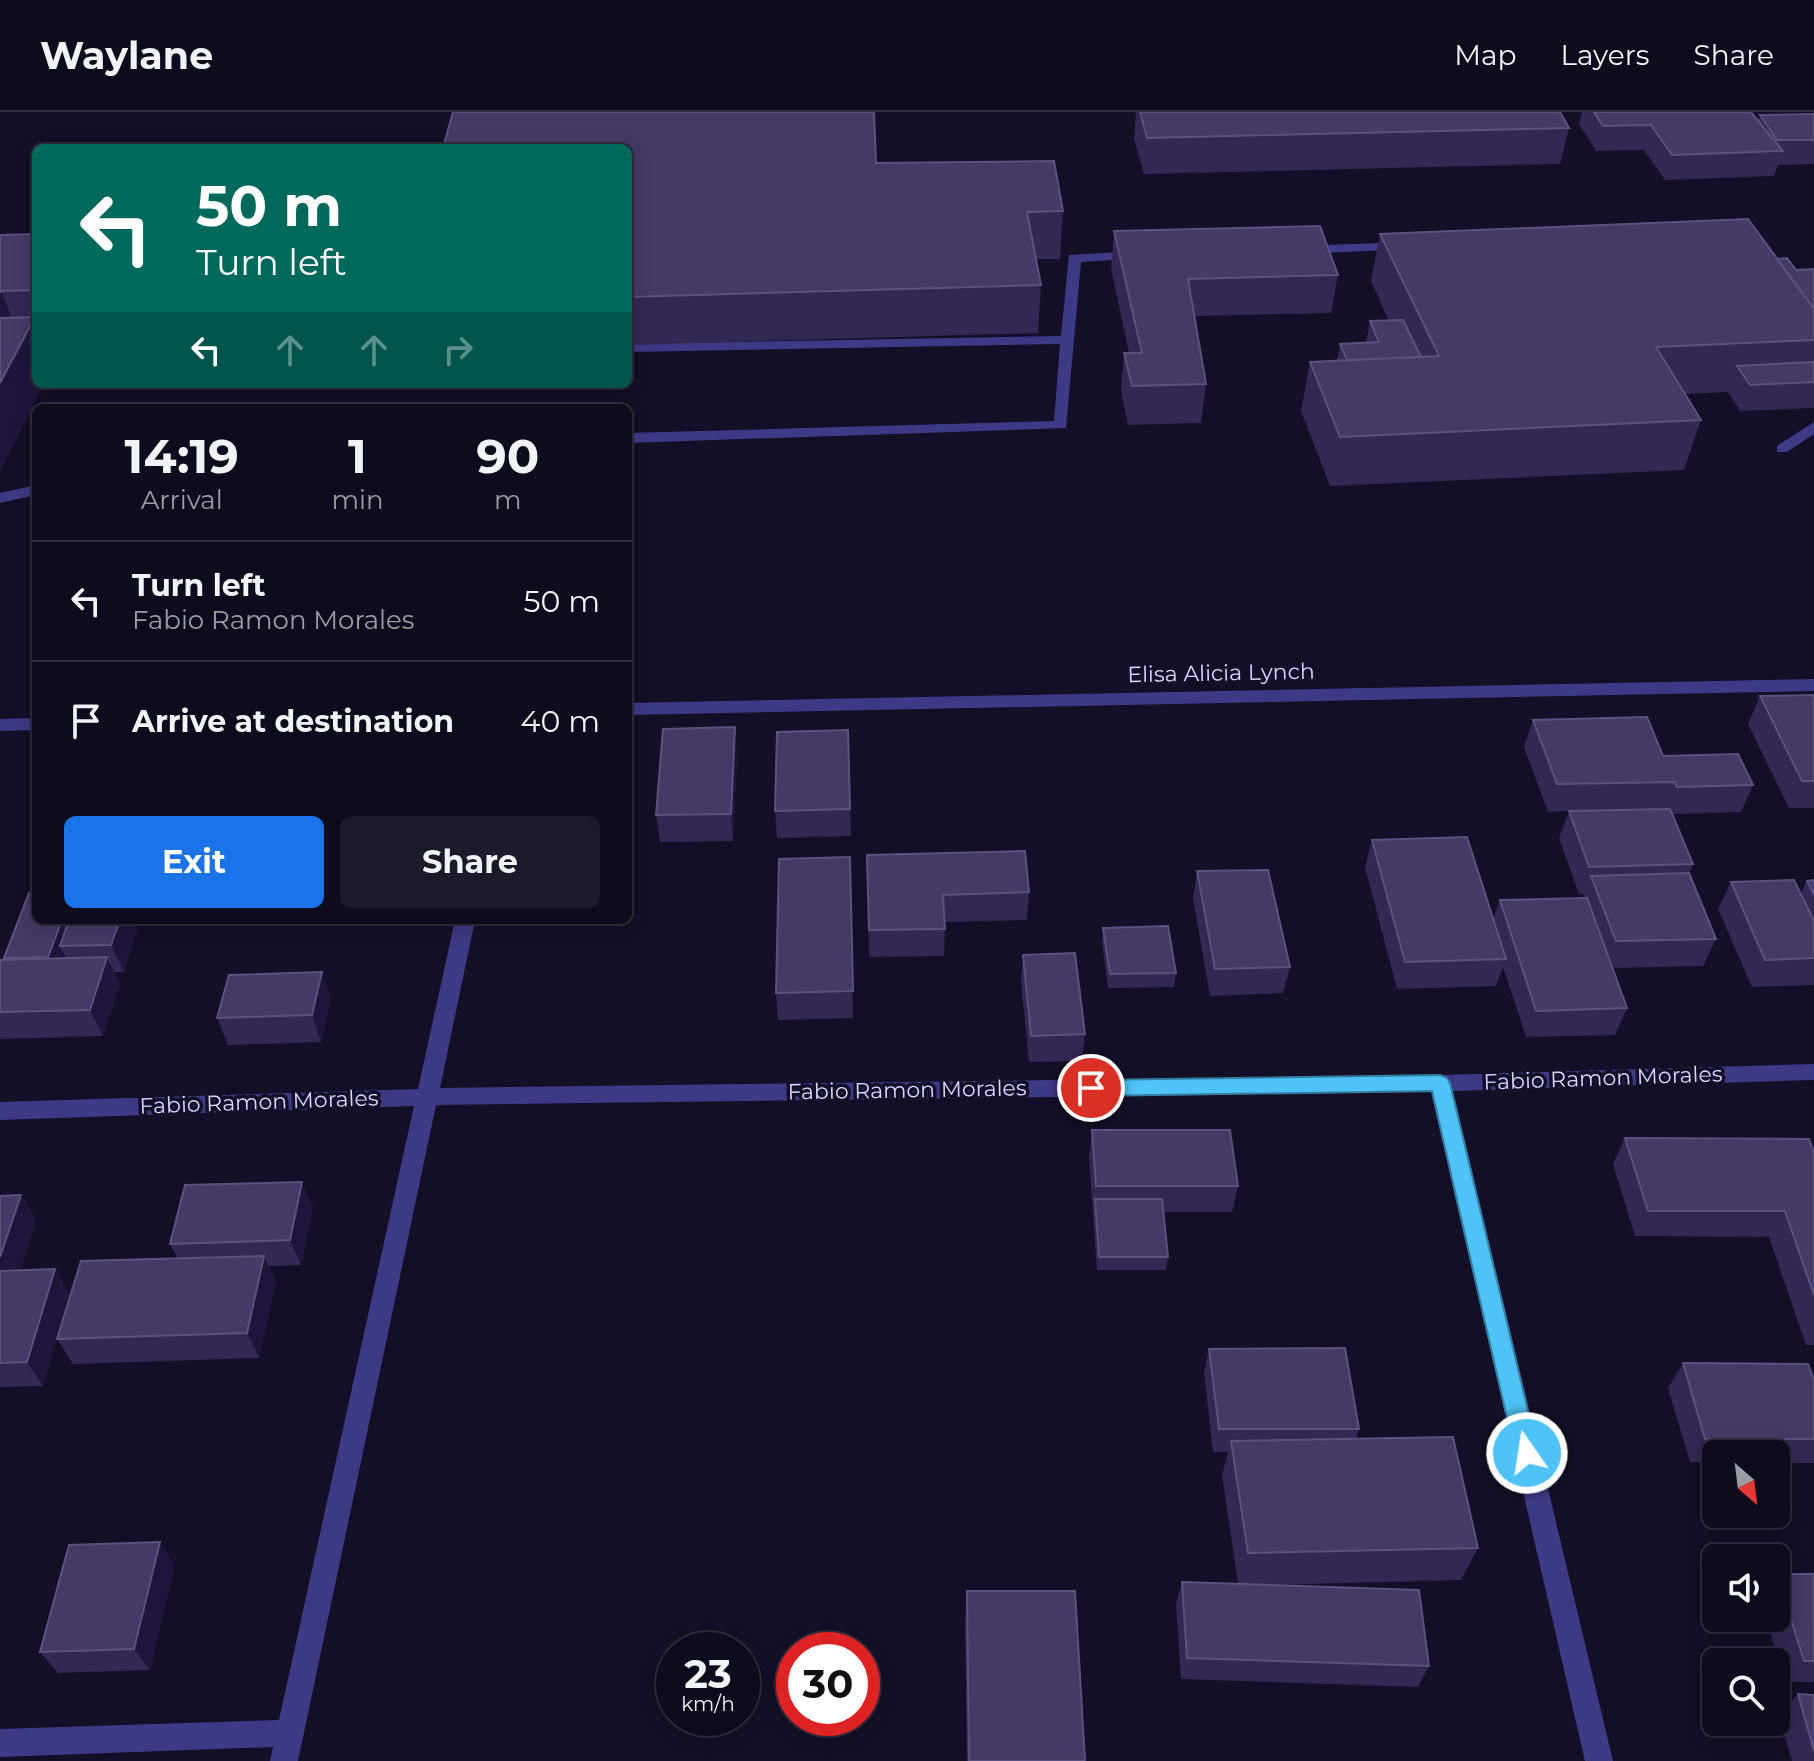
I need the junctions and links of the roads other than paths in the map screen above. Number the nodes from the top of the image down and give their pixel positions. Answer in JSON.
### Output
{"nodes":[{"id":1,"x":1426,"y":245,"type":"edge"},
{"id":2,"x":1282,"y":250,"type":"edge"},
{"id":3,"x":1154,"y":255,"type":"edge"},
{"id":4,"x":1068,"y":340,"type":"junction"},
{"id":5,"x":632,"y":348,"type":"edge"},
{"id":6,"x":1814,"y":427,"type":"edge"},
{"id":7,"x":632,"y":438,"type":"edge"},
{"id":8,"x":1782,"y":449,"type":"dead end"},
{"id":9,"x":32,"y":491,"type":"edge"},
{"id":10,"x":0,"y":498,"type":"edge"},
{"id":11,"x":1814,"y":685,"type":"edge"},
{"id":12,"x":632,"y":709,"type":"edge"},
{"id":13,"x":32,"y":724,"type":"edge"},
{"id":14,"x":0,"y":725,"type":"edge"},
{"id":15,"x":464,"y":924,"type":"edge"},
{"id":16,"x":1814,"y":1072,"type":"edge"},
{"id":17,"x":1440,"y":1083,"type":"junction"},
{"id":18,"x":425,"y":1097,"type":"junction"},
{"id":19,"x":0,"y":1111,"type":"edge"},
{"id":20,"x":290,"y":1733,"type":"junction"},
{"id":21,"x":0,"y":1743,"type":"edge"},
{"id":22,"x":284,"y":1761,"type":"edge"},
{"id":23,"x":1599,"y":1761,"type":"edge"}],
"edges":[{"from":1,"to":2,"type":"street"},
{"from":3,"to":4,"type":"street"},
{"from":4,"to":5,"type":"street"},
{"from":4,"to":7,"type":"street"},
{"from":6,"to":8,"type":"street"},
{"from":9,"to":10,"type":"street"},
{"from":11,"to":12,"type":"street","name":"Elisa Alicia Lynch"},
{"from":13,"to":14,"type":"street"},
{"from":15,"to":18,"type":"street"},
{"from":16,"to":17,"type":"street","name":"Fabio Ramon Morales"},
{"from":17,"to":18,"type":"street","name":"Fabio Ramon Morales"},
{"from":17,"to":23,"type":"street"},
{"from":18,"to":19,"type":"street","name":"Fabio Ramon Morales"},
{"from":18,"to":20,"type":"street"},
{"from":20,"to":21,"type":"street"},
{"from":20,"to":22,"type":"street"}]}
